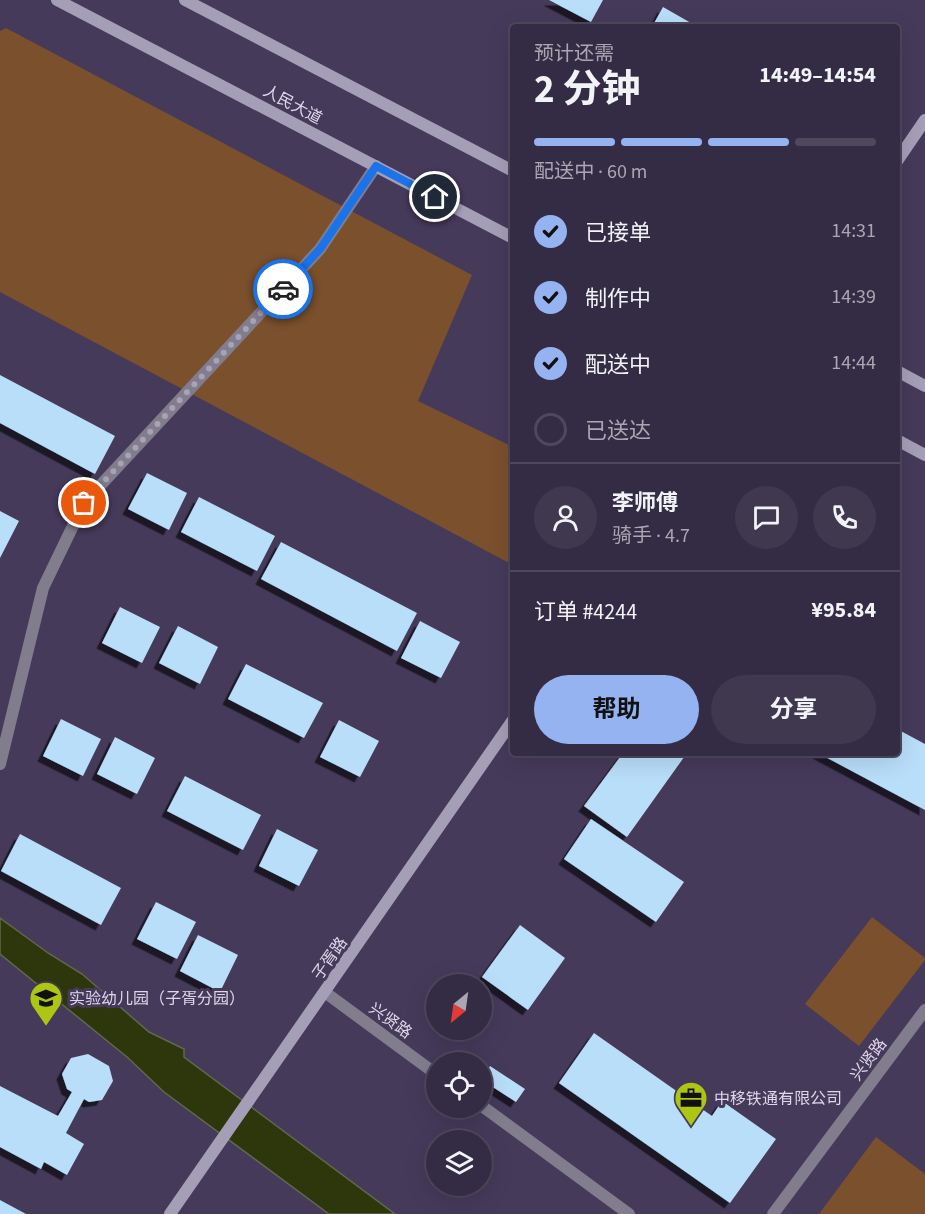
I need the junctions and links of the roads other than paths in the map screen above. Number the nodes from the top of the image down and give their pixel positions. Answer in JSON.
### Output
{"nodes":[{"id":1,"x":57,"y":0,"type":"edge"},
{"id":2,"x":185,"y":0,"type":"edge"},
{"id":3,"x":925,"y":120,"type":"edge"},
{"id":4,"x":900,"y":157,"type":"edge"},
{"id":5,"x":376,"y":166,"type":"junction"},
{"id":6,"x":510,"y":169,"type":"edge"},
{"id":7,"x":510,"y":236,"type":"edge"},
{"id":8,"x":900,"y":373,"type":"edge"},
{"id":9,"x":925,"y":386,"type":"edge"},
{"id":10,"x":900,"y":442,"type":"edge"},
{"id":11,"x":925,"y":455,"type":"edge"},
{"id":12,"x":510,"y":724,"type":"edge"},
{"id":13,"x":0,"y":764,"type":"edge"},
{"id":14,"x":326,"y":993,"type":"junction"},
{"id":15,"x":925,"y":1010,"type":"edge"},
{"id":16,"x":426,"y":1067,"type":"edge"},
{"id":17,"x":492,"y":1113,"type":"edge"},
{"id":18,"x":170,"y":1214,"type":"edge"},
{"id":19,"x":629,"y":1214,"type":"edge"},
{"id":20,"x":773,"y":1214,"type":"edge"}],
"edges":[{"from":1,"to":5,"type":"main road","name":"人民大道"},
{"from":2,"to":6,"type":"main road"},
{"from":3,"to":4,"type":"main road"},
{"from":5,"to":7,"type":"main road","name":"人民大道"},
{"from":5,"to":13,"type":"street"},
{"from":8,"to":9,"type":"main road"},
{"from":10,"to":11,"type":"main road"},
{"from":12,"to":14,"type":"main road","name":"子胥路"},
{"from":14,"to":16,"type":"street","name":"兴贤路"},
{"from":14,"to":18,"type":"main road","name":"子胥路"},
{"from":15,"to":20,"type":"street","name":"兴贤路"},
{"from":17,"to":19,"type":"street"}]}
